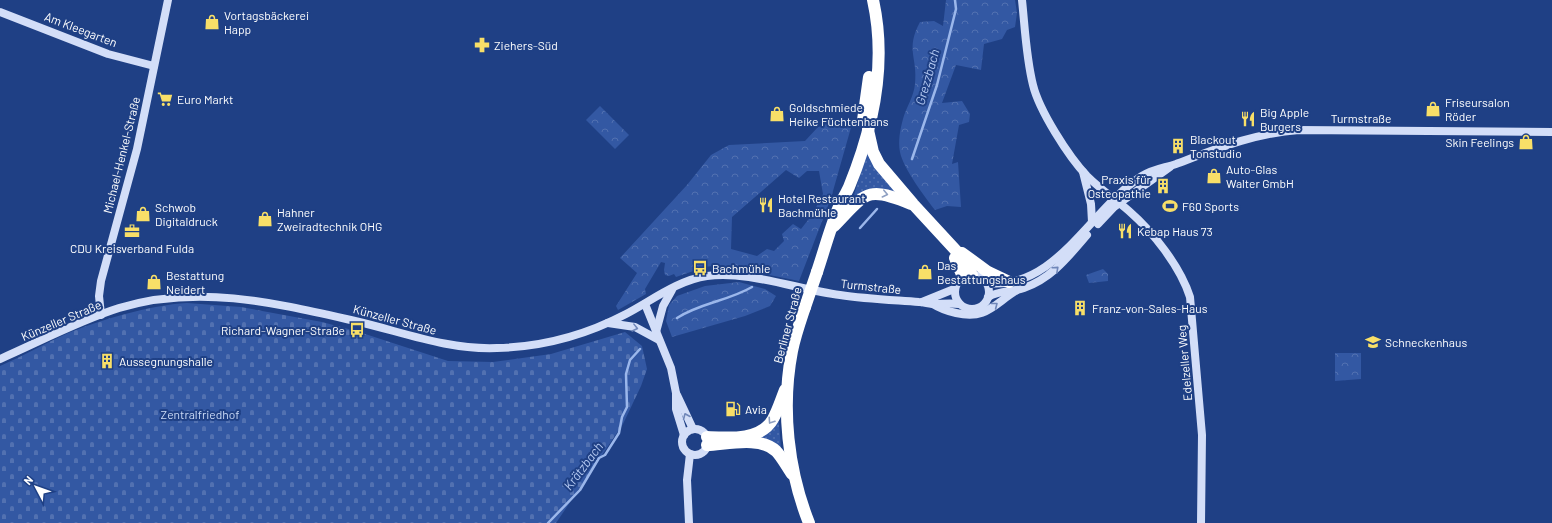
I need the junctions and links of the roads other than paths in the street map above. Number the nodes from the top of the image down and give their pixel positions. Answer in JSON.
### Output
{"nodes":[{"id":1,"x":168,"y":0,"type":"edge"},
{"id":2,"x":865,"y":0,"type":"edge"},
{"id":3,"x":873,"y":0,"type":"edge"},
{"id":4,"x":1022,"y":0,"type":"edge"},
{"id":5,"x":0,"y":12,"type":"edge"},
{"id":6,"x":154,"y":66,"type":"junction"},
{"id":7,"x":868,"y":130,"type":"junction"},
{"id":8,"x":1552,"y":132,"type":"edge"},
{"id":9,"x":1082,"y":170,"type":"junction"},
{"id":10,"x":1116,"y":201,"type":"junction"},
{"id":11,"x":913,"y":204,"type":"junction"},
{"id":12,"x":838,"y":208,"type":"junction"},
{"id":13,"x":1092,"y":222,"type":"junction"},
{"id":14,"x":832,"y":228,"type":"junction"},
{"id":15,"x":949,"y":244,"type":"junction"},
{"id":16,"x":967,"y":276,"type":"junction"},
{"id":17,"x":987,"y":283,"type":"junction"},
{"id":18,"x":782,"y":284,"type":"joint"},
{"id":19,"x":1013,"y":286,"type":"junction"},
{"id":20,"x":672,"y":289,"type":"junction"},
{"id":21,"x":954,"y":289,"type":"junction"},
{"id":22,"x":988,"y":297,"type":"junction"},
{"id":23,"x":922,"y":302,"type":"junction"},
{"id":24,"x":645,"y":304,"type":"junction"},
{"id":25,"x":933,"y":304,"type":"junction"},
{"id":26,"x":959,"y":304,"type":"junction"},
{"id":27,"x":100,"y":315,"type":"junction"},
{"id":28,"x":607,"y":323,"type":"junction"},
{"id":29,"x":658,"y":336,"type":"junction"},
{"id":30,"x":0,"y":359,"type":"edge"},
{"id":31,"x":788,"y":386,"type":"junction"},
{"id":32,"x":676,"y":393,"type":"junction"},
{"id":33,"x":693,"y":429,"type":"junction"},
{"id":34,"x":684,"y":435,"type":"junction"},
{"id":35,"x":707,"y":441,"type":"junction"},
{"id":36,"x":690,"y":454,"type":"junction"},
{"id":37,"x":794,"y":477,"type":"junction"},
{"id":38,"x":689,"y":523,"type":"edge"},
{"id":39,"x":809,"y":523,"type":"edge"},
{"id":40,"x":1201,"y":523,"type":"edge"}],
"edges":[{"from":1,"to":6,"type":"main road","name":"Michael-Henkel-Straße"},
{"from":2,"to":12,"type":"highway","name":"Berliner Straße"},
{"from":3,"to":7,"type":"highway","name":"Berliner Straße"},
{"from":4,"to":9,"type":"main road"},
{"from":5,"to":6,"type":"main road","name":"Am Kleegarten"},
{"from":6,"to":27,"type":"main road","name":"Michael-Henkel-Straße"},
{"from":7,"to":11,"type":"highway"},
{"from":7,"to":12,"type":"highway","name":"Berliner Straße"},
{"from":8,"to":10,"type":"main road","name":"Turmstraße"},
{"from":9,"to":10,"type":"main road","name":"Edelzeller Weg"},
{"from":9,"to":13,"type":"main road"},
{"from":10,"to":13,"type":"main road","name":"Turmstraße"},
{"from":19,"to":10,"type":"main road","name":"Turmstraße","one_way":true},
{"from":10,"to":40,"type":"main road","name":"Edelzeller Weg"},
{"from":14,"to":11,"type":"highway","one_way":true},
{"from":11,"to":15,"type":"highway"},
{"from":12,"to":14,"type":"highway","name":"Berliner Straße"},
{"from":13,"to":19,"type":"main road","name":"Turmstraße"},
{"from":14,"to":31,"type":"highway","name":"Berliner Straße","bridge":true},
{"from":15,"to":16,"type":"highway"},
{"from":15,"to":19,"type":"highway"},
{"from":16,"to":17,"type":"main road"},
{"from":16,"to":21,"type":"main road"},
{"from":17,"to":19,"type":"main road","name":"Turmstraße"},
{"from":17,"to":22,"type":"main road"},
{"from":18,"to":20,"type":"main road","name":"Künzeller Straße"},
{"from":18,"to":23,"type":"main road","name":"Turmstraße"},
{"from":19,"to":22,"type":"main road","name":"Turmstraße"},
{"from":25,"to":19,"type":"main road","one_way":true},
{"from":20,"to":24,"type":"main road","name":"Künzeller Straße"},
{"from":20,"to":29,"type":"main road"},
{"from":21,"to":23,"type":"main road"},
{"from":21,"to":26,"type":"main road"},
{"from":22,"to":26,"type":"main road"},
{"from":23,"to":25,"type":"main road","name":"Turmstraße"},
{"from":24,"to":28,"type":"main road","name":"Künzeller Straße"},
{"from":24,"to":29,"type":"main road"},
{"from":25,"to":26,"type":"main road","name":"Turmstraße"},
{"from":27,"to":28,"type":"main road","name":"Künzeller Straße"},
{"from":27,"to":30,"type":"main road","name":"Künzeller Straße"},
{"from":28,"to":29,"type":"main road","one_way":true},
{"from":29,"to":32,"type":"main road"},
{"from":31,"to":35,"type":"highway","one_way":true},
{"from":31,"to":37,"type":"highway","name":"Berliner Straße"},
{"from":33,"to":32,"type":"main road","one_way":true},
{"from":32,"to":34,"type":"main road"},
{"from":33,"to":34,"type":"main road"},
{"from":33,"to":35,"type":"main road"},
{"from":34,"to":36,"type":"main road"},
{"from":35,"to":36,"type":"main road"},
{"from":35,"to":37,"type":"highway"},
{"from":36,"to":38,"type":"main road"},
{"from":37,"to":39,"type":"highway","name":"Berliner Straße"}]}
